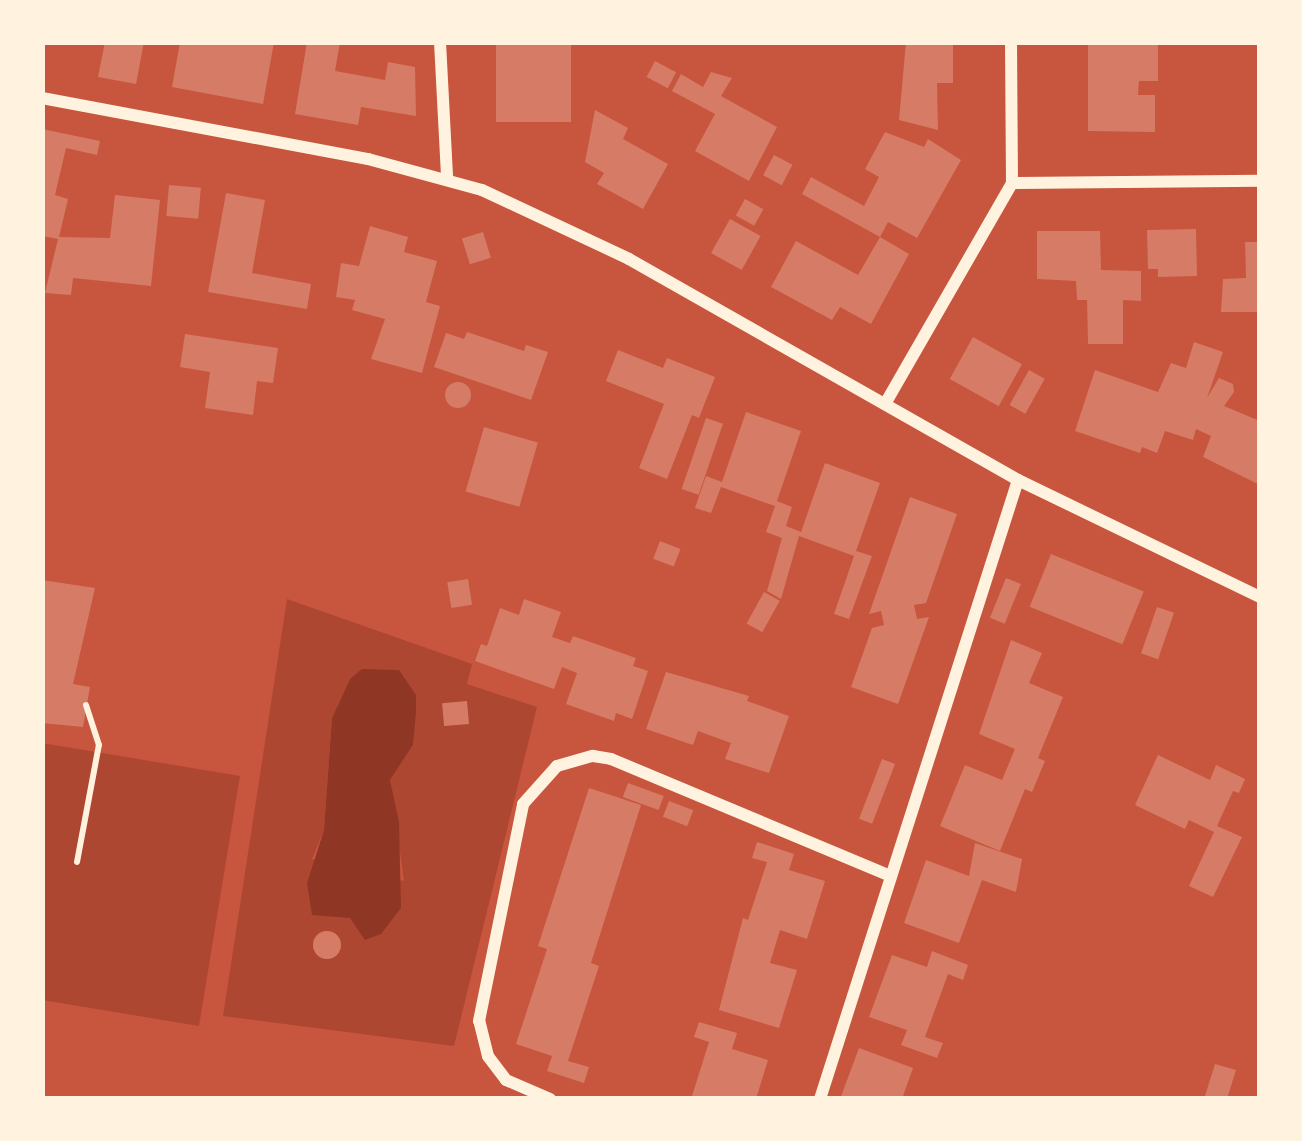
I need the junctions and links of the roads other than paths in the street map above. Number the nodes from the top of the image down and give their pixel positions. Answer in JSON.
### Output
{"nodes":[{"id":1,"x":440,"y":42,"type":"edge"},
{"id":2,"x":1011,"y":42,"type":"edge"},
{"id":3,"x":42,"y":98,"type":"edge"},
{"id":4,"x":447,"y":177,"type":"junction"},
{"id":5,"x":1260,"y":181,"type":"edge"},
{"id":6,"x":1012,"y":183,"type":"junction"},
{"id":7,"x":885,"y":404,"type":"junction"},
{"id":8,"x":1018,"y":480,"type":"junction"},
{"id":9,"x":1260,"y":597,"type":"edge"},
{"id":10,"x":892,"y":876,"type":"junction"},
{"id":11,"x":550,"y":1099,"type":"edge"},
{"id":12,"x":820,"y":1099,"type":"edge"}],
"edges":[{"from":1,"to":4,"type":"street"},
{"from":2,"to":6,"type":"street"},
{"from":3,"to":4,"type":"street"},
{"from":4,"to":7,"type":"street"},
{"from":5,"to":6,"type":"street"},
{"from":6,"to":7,"type":"street"},
{"from":7,"to":8,"type":"street"},
{"from":8,"to":9,"type":"street"},
{"from":8,"to":10,"type":"street"},
{"from":10,"to":11,"type":"street"},
{"from":10,"to":12,"type":"street"}]}
